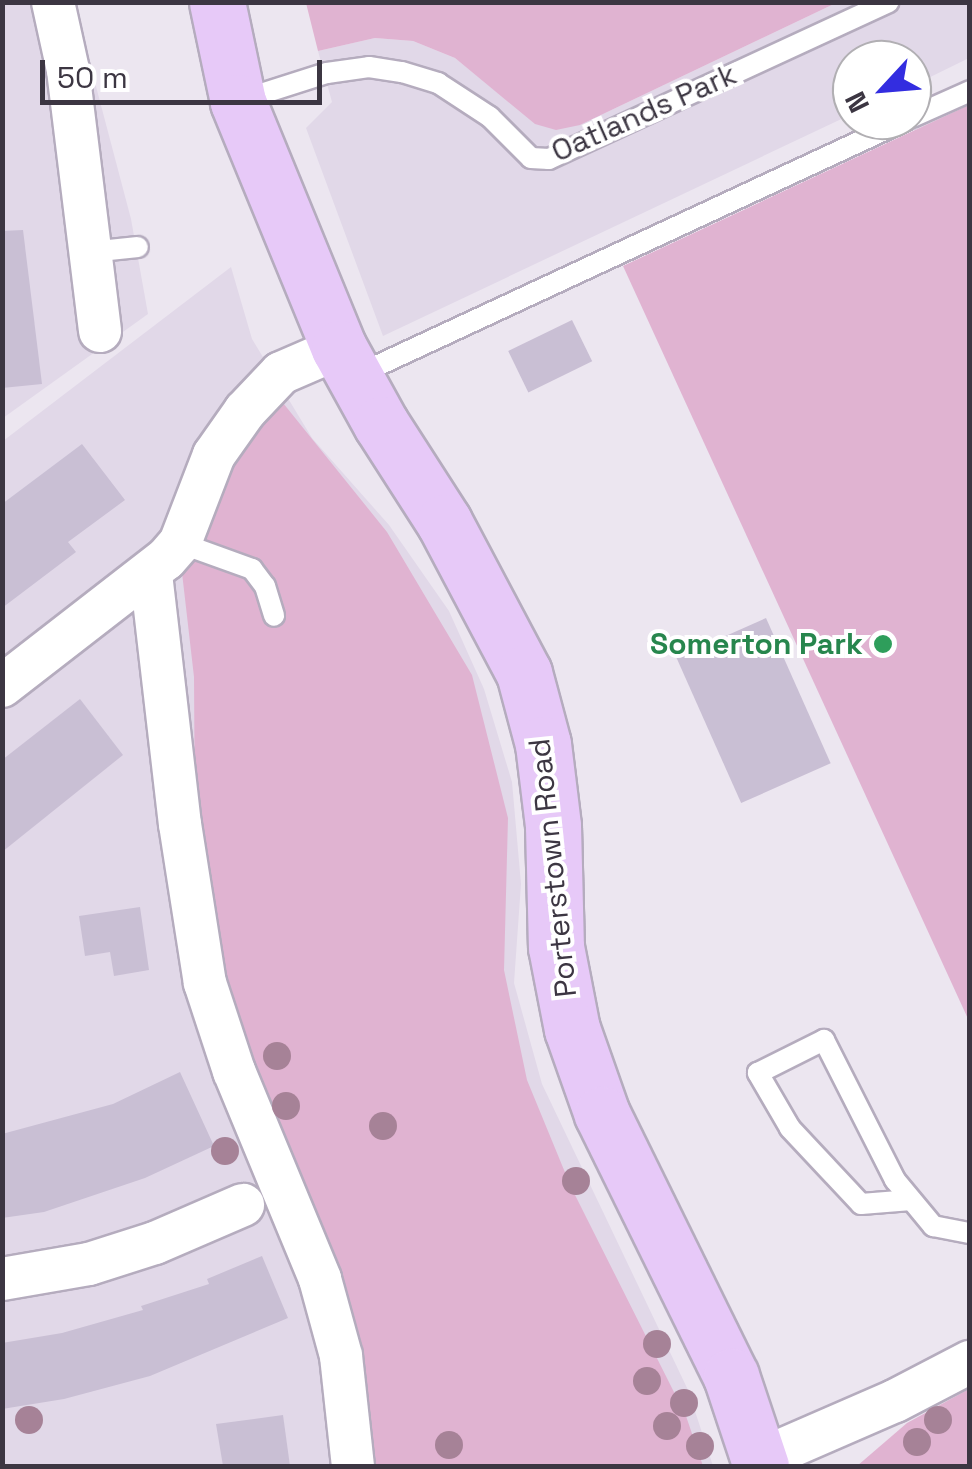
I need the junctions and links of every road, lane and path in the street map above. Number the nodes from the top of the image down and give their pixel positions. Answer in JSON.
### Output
{"nodes":[{"id":1,"x":53,"y":2,"type":"edge"},
{"id":2,"x":218,"y":2,"type":"edge"},
{"id":3,"x":889,"y":2,"type":"edge"},
{"id":4,"x":970,"y":91,"type":"edge"},
{"id":5,"x":238,"y":102,"type":"junction"},
{"id":6,"x":932,"y":108,"type":"edge"},
{"id":7,"x":860,"y":140,"type":"edge"},
{"id":8,"x":138,"y":248,"type":"dead end"},
{"id":9,"x":90,"y":252,"type":"junction"},
{"id":10,"x":100,"y":331,"type":"dead end"},
{"id":11,"x":346,"y":362,"type":"junction"},
{"id":12,"x":180,"y":543,"type":"junction"},
{"id":13,"x":151,"y":574,"type":"junction"},
{"id":14,"x":274,"y":616,"type":"dead end"},
{"id":15,"x":2,"y":686,"type":"edge"},
{"id":16,"x":911,"y":1200,"type":"junction"},
{"id":17,"x":243,"y":1205,"type":"dead end"},
{"id":18,"x":970,"y":1233,"type":"edge"},
{"id":19,"x":2,"y":1280,"type":"edge"},
{"id":20,"x":970,"y":1362,"type":"edge"},
{"id":21,"x":760,"y":1463,"type":"edge"},
{"id":22,"x":353,"y":1466,"type":"edge"}],
"edges":[{"from":1,"to":9,"type":"street"},
{"from":2,"to":5,"type":"street","name":"Porterstown Road"},
{"from":3,"to":5,"type":"lane","name":"Oatlands Park"},
{"from":4,"to":6,"type":"lane"},
{"from":5,"to":11,"type":"street","name":"Porterstown Road"},
{"from":7,"to":11,"type":"lane"},
{"from":8,"to":9,"type":"lane"},
{"from":9,"to":10,"type":"street"},
{"from":11,"to":12,"type":"street"},
{"from":11,"to":21,"type":"street","name":"Porterstown Road"},
{"from":12,"to":13,"type":"street"},
{"from":12,"to":14,"type":"lane"},
{"from":13,"to":15,"type":"street"},
{"from":13,"to":22,"type":"street"},
{"from":16,"to":16,"type":"lane"},
{"from":16,"to":18,"type":"lane"},
{"from":17,"to":19,"type":"street"},
{"from":20,"to":21,"type":"street"}]}
